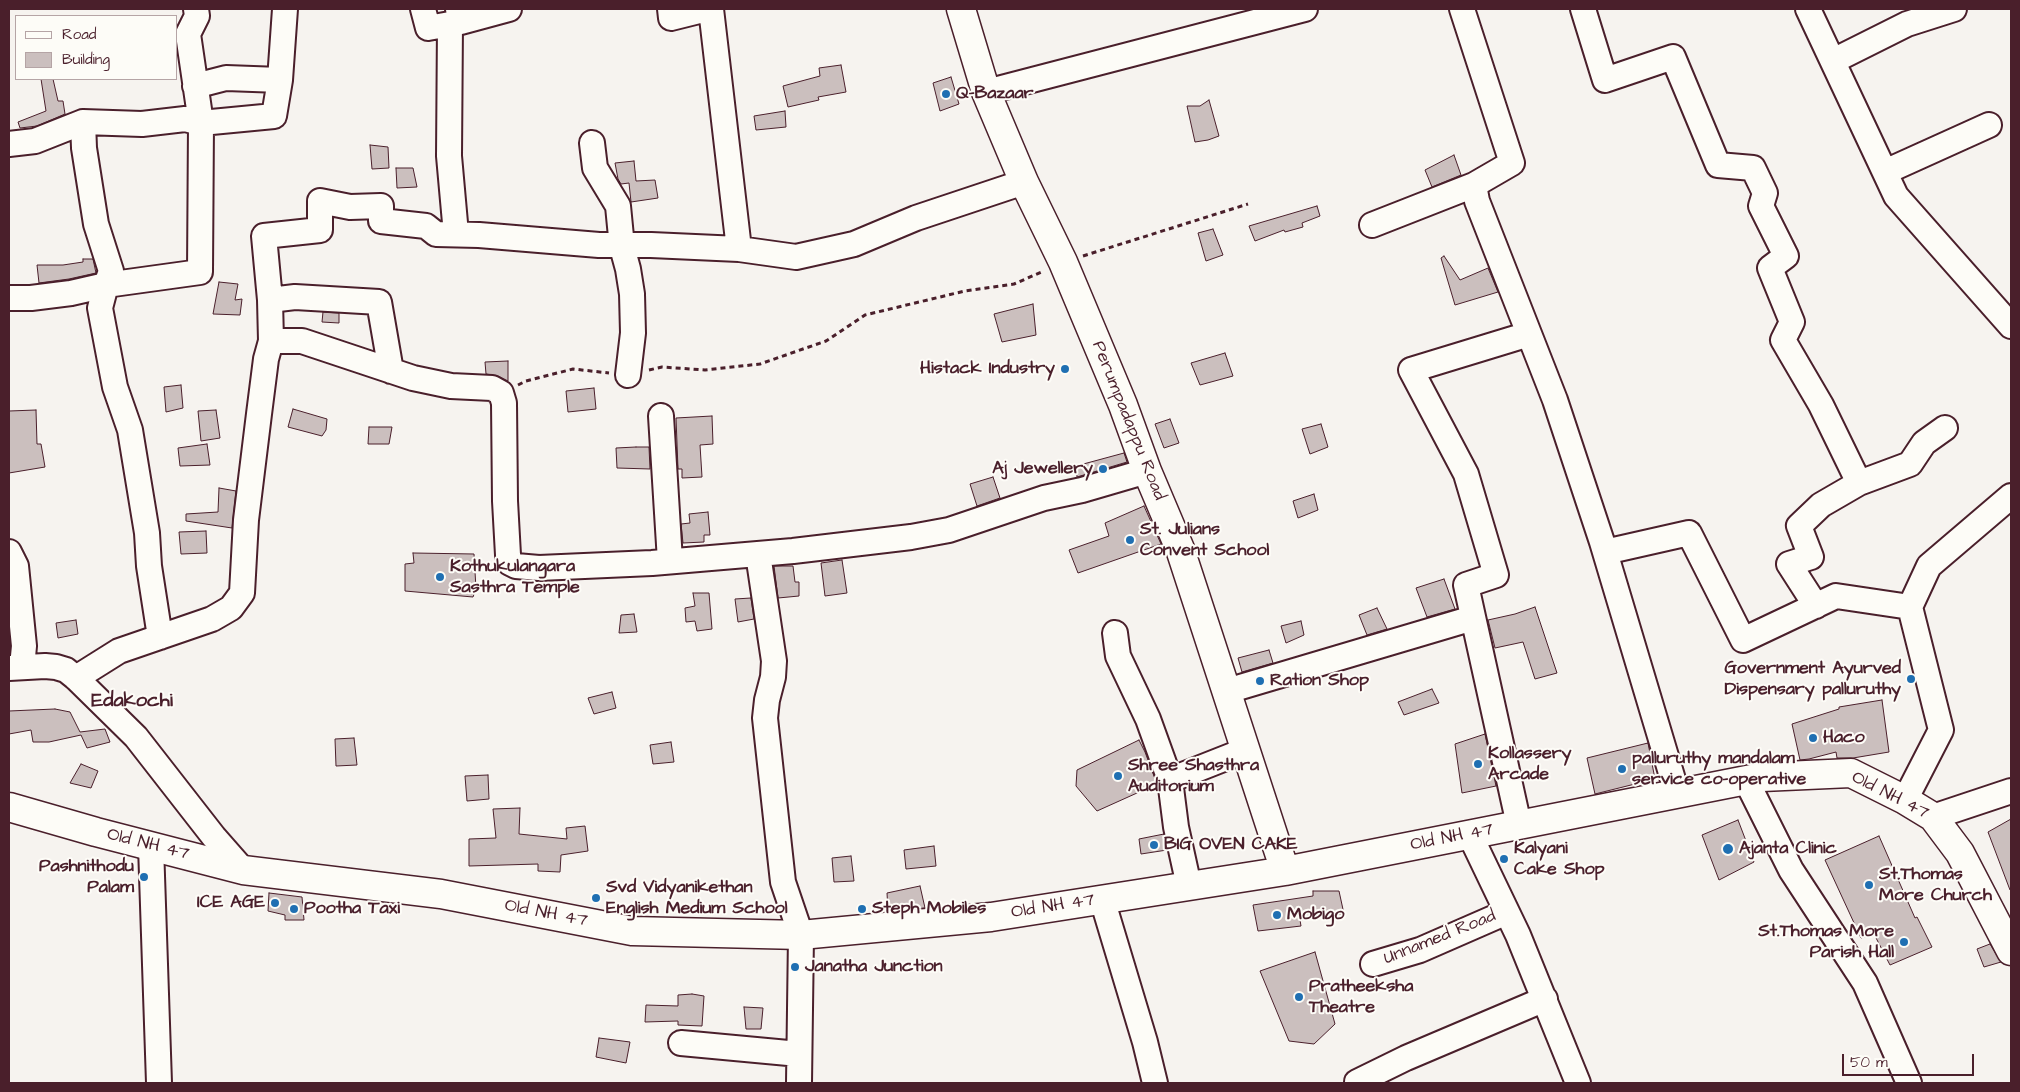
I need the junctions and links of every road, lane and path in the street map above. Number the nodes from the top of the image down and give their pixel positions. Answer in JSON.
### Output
{"nodes":[{"id":1,"x":196,"y":9,"type":"edge"},
{"id":2,"x":285,"y":9,"type":"edge"},
{"id":3,"x":423,"y":9,"type":"edge"},
{"id":4,"x":509,"y":9,"type":"edge"},
{"id":5,"x":670,"y":9,"type":"edge"},
{"id":6,"x":709,"y":9,"type":"edge"},
{"id":7,"x":961,"y":9,"type":"edge"},
{"id":8,"x":1305,"y":9,"type":"edge"},
{"id":9,"x":1462,"y":9,"type":"edge"},
{"id":10,"x":1583,"y":9,"type":"edge"},
{"id":11,"x":1808,"y":9,"type":"edge"},
{"id":12,"x":1954,"y":9,"type":"edge"},
{"id":13,"x":456,"y":18,"type":"edge"},
{"id":14,"x":1833,"y":61,"type":"junction"},
{"id":15,"x":280,"y":80,"type":"junction"},
{"id":16,"x":195,"y":86,"type":"junction"},
{"id":17,"x":986,"y":92,"type":"junction"},
{"id":18,"x":83,"y":122,"type":"junction"},
{"id":19,"x":201,"y":123,"type":"junction"},
{"id":20,"x":1989,"y":125,"type":"dead end"},
{"id":21,"x":592,"y":143,"type":"dead end"},
{"id":22,"x":9,"y":144,"type":"edge"},
{"id":23,"x":1885,"y":172,"type":"junction"},
{"id":24,"x":1024,"y":182,"type":"junction"},
{"id":25,"x":1474,"y":185,"type":"junction"},
{"id":26,"x":1248,"y":204,"type":"dead end"},
{"id":27,"x":1372,"y":225,"type":"dead end"},
{"id":28,"x":456,"y":234,"type":"junction"},
{"id":29,"x":622,"y":246,"type":"junction"},
{"id":30,"x":739,"y":249,"type":"junction"},
{"id":31,"x":1063,"y":262,"type":"junction"},
{"id":32,"x":106,"y":285,"type":"junction"},
{"id":33,"x":9,"y":298,"type":"edge"},
{"id":34,"x":270,"y":300,"type":"junction"},
{"id":35,"x":2011,"y":326,"type":"edge"},
{"id":36,"x":1529,"y":334,"type":"junction"},
{"id":37,"x":271,"y":341,"type":"junction"},
{"id":38,"x":391,"y":371,"type":"junction"},
{"id":39,"x":628,"y":375,"type":"junction"},
{"id":40,"x":501,"y":393,"type":"junction"},
{"id":41,"x":661,"y":416,"type":"dead end"},
{"id":42,"x":1945,"y":428,"type":"dead end"},
{"id":43,"x":1148,"y":471,"type":"junction"},
{"id":44,"x":1859,"y":483,"type":"junction"},
{"id":45,"x":2011,"y":496,"type":"edge"},
{"id":46,"x":9,"y":552,"type":"edge"},
{"id":47,"x":1605,"y":552,"type":"junction"},
{"id":48,"x":758,"y":554,"type":"junction"},
{"id":49,"x":670,"y":561,"type":"junction"},
{"id":50,"x":1816,"y":606,"type":"junction"},
{"id":51,"x":1910,"y":607,"type":"junction"},
{"id":52,"x":1473,"y":618,"type":"junction"},
{"id":53,"x":1114,"y":633,"type":"dead end"},
{"id":54,"x":160,"y":637,"type":"junction"},
{"id":55,"x":15,"y":668,"type":"edge"},
{"id":56,"x":76,"y":678,"type":"junction"},
{"id":57,"x":1227,"y":691,"type":"junction"},
{"id":58,"x":1246,"y":750,"type":"junction"},
{"id":59,"x":1170,"y":780,"type":"junction"},
{"id":60,"x":1746,"y":780,"type":"junction"},
{"id":61,"x":2011,"y":791,"type":"edge"},
{"id":62,"x":1677,"y":793,"type":"junction"},
{"id":63,"x":1904,"y":800,"type":"junction"},
{"id":64,"x":9,"y":807,"type":"edge"},
{"id":65,"x":1933,"y":817,"type":"junction"},
{"id":66,"x":1519,"y":825,"type":"junction"},
{"id":67,"x":1470,"y":835,"type":"junction"},
{"id":68,"x":151,"y":846,"type":"junction"},
{"id":69,"x":243,"y":870,"type":"junction"},
{"id":70,"x":1285,"y":871,"type":"junction"},
{"id":71,"x":1189,"y":886,"type":"junction"},
{"id":72,"x":1102,"y":899,"type":"junction"},
{"id":73,"x":1507,"y":912,"type":"junction"},
{"id":74,"x":801,"y":935,"type":"junction"},
{"id":75,"x":2011,"y":951,"type":"edge"},
{"id":76,"x":1373,"y":964,"type":"dead end"},
{"id":77,"x":1545,"y":999,"type":"junction"},
{"id":78,"x":681,"y":1043,"type":"dead end"},
{"id":79,"x":799,"y":1054,"type":"junction"},
{"id":80,"x":159,"y":1083,"type":"edge"},
{"id":81,"x":799,"y":1083,"type":"edge"},
{"id":82,"x":1155,"y":1083,"type":"edge"},
{"id":83,"x":1354,"y":1083,"type":"edge"},
{"id":84,"x":1578,"y":1083,"type":"edge"},
{"id":85,"x":1909,"y":1083,"type":"edge"}],
"edges":[{"from":1,"to":16,"type":"street"},
{"from":2,"to":15,"type":"street"},
{"from":3,"to":13,"type":"street"},
{"from":4,"to":13,"type":"street"},
{"from":5,"to":6,"type":"street"},
{"from":6,"to":30,"type":"street"},
{"from":7,"to":17,"type":"main road","name":"Perumpadappu Road"},
{"from":8,"to":17,"type":"street"},
{"from":9,"to":25,"type":"street"},
{"from":10,"to":44,"type":"street"},
{"from":11,"to":14,"type":"street"},
{"from":12,"to":14,"type":"street"},
{"from":13,"to":28,"type":"street"},
{"from":14,"to":23,"type":"street"},
{"from":15,"to":16,"type":"street"},
{"from":15,"to":19,"type":"street"},
{"from":16,"to":19,"type":"street"},
{"from":17,"to":24,"type":"main road","name":"Perumpadappu Road"},
{"from":18,"to":19,"type":"street"},
{"from":18,"to":22,"type":"street"},
{"from":18,"to":32,"type":"street"},
{"from":19,"to":32,"type":"street"},
{"from":20,"to":23,"type":"street"},
{"from":21,"to":29,"type":"street"},
{"from":23,"to":35,"type":"street"},
{"from":24,"to":30,"type":"street"},
{"from":24,"to":31,"type":"main road","name":"Perumpadappu Road"},
{"from":25,"to":27,"type":"street"},
{"from":25,"to":36,"type":"street"},
{"from":26,"to":31,"type":"path"},
{"from":28,"to":29,"type":"street"},
{"from":28,"to":34,"type":"street"},
{"from":29,"to":30,"type":"street"},
{"from":29,"to":39,"type":"street"},
{"from":31,"to":39,"type":"path"},
{"from":31,"to":43,"type":"main road","name":"Perumpadappu Road"},
{"from":32,"to":33,"type":"street"},
{"from":32,"to":54,"type":"street"},
{"from":34,"to":37,"type":"street"},
{"from":34,"to":38,"type":"street"},
{"from":36,"to":47,"type":"street"},
{"from":36,"to":52,"type":"street"},
{"from":37,"to":38,"type":"street"},
{"from":37,"to":54,"type":"street"},
{"from":38,"to":40,"type":"street"},
{"from":39,"to":40,"type":"path"},
{"from":40,"to":49,"type":"street"},
{"from":41,"to":49,"type":"street"},
{"from":42,"to":44,"type":"street"},
{"from":43,"to":48,"type":"street"},
{"from":43,"to":57,"type":"main road","name":"Perumpadappu Road"},
{"from":44,"to":50,"type":"street"},
{"from":45,"to":51,"type":"street"},
{"from":46,"to":55,"type":"street"},
{"from":47,"to":50,"type":"street"},
{"from":47,"to":62,"type":"street"},
{"from":48,"to":49,"type":"street"},
{"from":48,"to":74,"type":"street"},
{"from":50,"to":51,"type":"street"},
{"from":51,"to":63,"type":"street"},
{"from":52,"to":57,"type":"street"},
{"from":52,"to":66,"type":"street"},
{"from":53,"to":59,"type":"street"},
{"from":54,"to":56,"type":"street"},
{"from":55,"to":56,"type":"street"},
{"from":56,"to":69,"type":"street"},
{"from":57,"to":58,"type":"main road","name":"Perumpadappu Road"},
{"from":58,"to":59,"type":"street"},
{"from":58,"to":70,"type":"main road","name":"Perumpadappu Road"},
{"from":59,"to":71,"type":"street"},
{"from":60,"to":62,"type":"main road","name":"Old NH 47"},
{"from":60,"to":63,"type":"main road","name":"Old NH 47"},
{"from":60,"to":85,"type":"street"},
{"from":61,"to":65,"type":"street"},
{"from":62,"to":66,"type":"main road","name":"Old NH 47"},
{"from":63,"to":65,"type":"main road","name":"Old NH 47"},
{"from":64,"to":68,"type":"main road","name":"Old NH 47"},
{"from":65,"to":75,"type":"main road","name":"Old NH 47"},
{"from":66,"to":67,"type":"main road","name":"Old NH 47"},
{"from":67,"to":70,"type":"main road","name":"Old NH 47"},
{"from":67,"to":73,"type":"street"},
{"from":68,"to":69,"type":"main road","name":"Old NH 47"},
{"from":68,"to":80,"type":"street"},
{"from":69,"to":74,"type":"main road","name":"Old NH 47"},
{"from":70,"to":71,"type":"main road","name":"Old NH 47"},
{"from":71,"to":72,"type":"main road","name":"Old NH 47"},
{"from":72,"to":74,"type":"main road","name":"Old NH 47"},
{"from":72,"to":82,"type":"street"},
{"from":73,"to":76,"type":"street","name":"Unnamed Road"},
{"from":73,"to":77,"type":"street"},
{"from":74,"to":79,"type":"street"},
{"from":77,"to":83,"type":"street"},
{"from":77,"to":84,"type":"street"},
{"from":78,"to":79,"type":"street"},
{"from":79,"to":81,"type":"street"}]}
